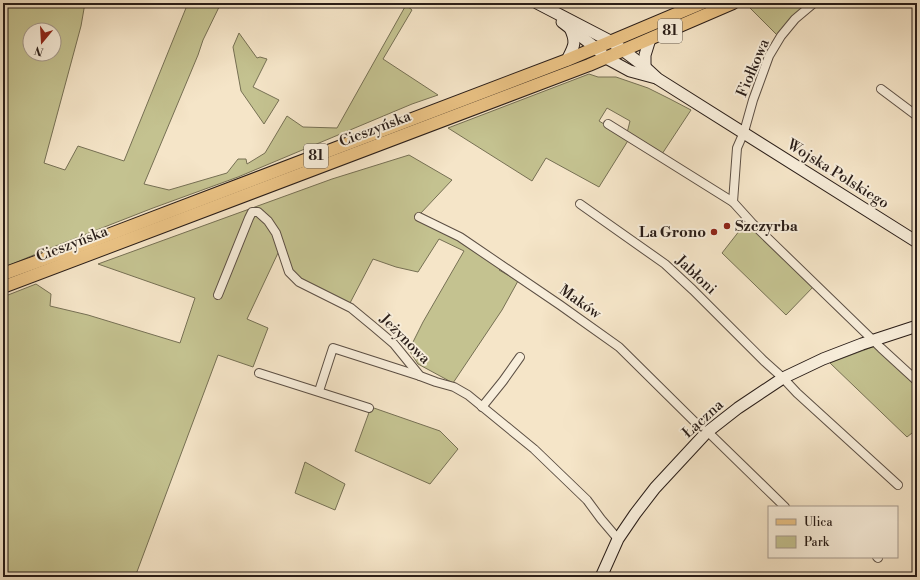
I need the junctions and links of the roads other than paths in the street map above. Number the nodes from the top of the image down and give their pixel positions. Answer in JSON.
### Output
{"nodes":[{"id":1,"x":702,"y":3,"type":"edge"},
{"id":2,"x":733,"y":3,"type":"edge"},
{"id":3,"x":814,"y":3,"type":"edge"},
{"id":4,"x":540,"y":5,"type":"edge"},
{"id":5,"x":570,"y":28,"type":"junction"},
{"id":6,"x":650,"y":39,"type":"junction"},
{"id":7,"x":612,"y":42,"type":"junction"},
{"id":8,"x":596,"y":48,"type":"junction"},
{"id":9,"x":624,"y":50,"type":"junction"},
{"id":10,"x":606,"y":58,"type":"junction"},
{"id":11,"x":567,"y":60,"type":"junction"},
{"id":12,"x":646,"y":67,"type":"junction"},
{"id":13,"x":658,"y":79,"type":"junction"},
{"id":14,"x":881,"y":89,"type":"dead end"},
{"id":15,"x":917,"y":116,"type":"edge"},
{"id":16,"x":608,"y":124,"type":"dead end"},
{"id":17,"x":744,"y":132,"type":"junction"},
{"id":18,"x":733,"y":202,"type":"junction"},
{"id":19,"x":580,"y":204,"type":"dead end"},
{"id":20,"x":419,"y":217,"type":"dead end"},
{"id":21,"x":917,"y":242,"type":"edge"},
{"id":22,"x":3,"y":274,"type":"edge"},
{"id":23,"x":3,"y":287,"type":"edge"},
{"id":24,"x":218,"y":295,"type":"dead end"},
{"id":25,"x":917,"y":326,"type":"edge"},
{"id":26,"x":874,"y":340,"type":"junction"},
{"id":27,"x":520,"y":357,"type":"dead end"},
{"id":28,"x":259,"y":373,"type":"dead end"},
{"id":29,"x":420,"y":376,"type":"junction"},
{"id":30,"x":783,"y":378,"type":"junction"},
{"id":31,"x":917,"y":381,"type":"edge"},
{"id":32,"x":319,"y":391,"type":"junction"},
{"id":33,"x":482,"y":407,"type":"junction"},
{"id":34,"x":369,"y":408,"type":"dead end"},
{"id":35,"x":707,"y":432,"type":"junction"},
{"id":36,"x":898,"y":485,"type":"dead end"},
{"id":37,"x":784,"y":506,"type":"edge"},
{"id":38,"x":618,"y":539,"type":"junction"},
{"id":39,"x":601,"y":577,"type":"edge"}],
"edges":[{"from":1,"to":7,"type":"main road","name":"Cieszyńska","number":"81"},
{"from":2,"to":6,"type":"main road","name":"Cieszyńska","number":"81"},
{"from":3,"to":17,"type":"street","name":"Fiołkowa"},
{"from":4,"to":5,"type":"street","name":"Wojska Polskiego"},
{"from":4,"to":7,"type":"street","name":"Wojska Polskiego"},
{"from":5,"to":8,"type":"street","name":"Wojska Polskiego"},
{"from":5,"to":11,"type":"street"},
{"from":6,"to":9,"type":"main road","name":"Cieszyńska","number":"81"},
{"from":6,"to":12,"type":"street"},
{"from":7,"to":8,"type":"main road","name":"Cieszyńska","number":"81"},
{"from":7,"to":9,"type":"street","name":"Wojska Polskiego"},
{"from":8,"to":10,"type":"street","name":"Wojska Polskiego"},
{"from":8,"to":11,"type":"main road","name":"Cieszyńska","number":"81"},
{"from":9,"to":10,"type":"main road","name":"Cieszyńska","number":"81"},
{"from":9,"to":12,"type":"street","name":"Wojska Polskiego"},
{"from":10,"to":13,"type":"street","name":"Wojska Polskiego"},
{"from":10,"to":23,"type":"main road","name":"Cieszyńska","number":"81"},
{"from":11,"to":22,"type":"main road","name":"Cieszyńska","number":"81"},
{"from":12,"to":13,"type":"street","name":"Wojska Polskiego"},
{"from":13,"to":17,"type":"street","name":"Wojska Polskiego"},
{"from":14,"to":15,"type":"street"},
{"from":16,"to":18,"type":"street"},
{"from":17,"to":18,"type":"street"},
{"from":17,"to":21,"type":"street","name":"Wojska Polskiego"},
{"from":18,"to":26,"type":"street"},
{"from":19,"to":30,"type":"street","name":"Jabłoni"},
{"from":20,"to":35,"type":"street","name":"Maków"},
{"from":24,"to":29,"type":"street","name":"Jeżynowa"},
{"from":25,"to":26,"type":"street","name":"Łączna"},
{"from":26,"to":30,"type":"street","name":"Łączna"},
{"from":26,"to":31,"type":"street"},
{"from":27,"to":33,"type":"street"},
{"from":28,"to":32,"type":"street"},
{"from":29,"to":32,"type":"street"},
{"from":29,"to":33,"type":"street","name":"Jeżynowa"},
{"from":30,"to":35,"type":"street","name":"Łączna"},
{"from":30,"to":36,"type":"street","name":"Jabłoni"},
{"from":32,"to":34,"type":"street"},
{"from":33,"to":38,"type":"street","name":"Jeżynowa"},
{"from":35,"to":37,"type":"street","name":"Maków"},
{"from":35,"to":38,"type":"street","name":"Łączna"},
{"from":38,"to":39,"type":"street","name":"Łączna"}]}
